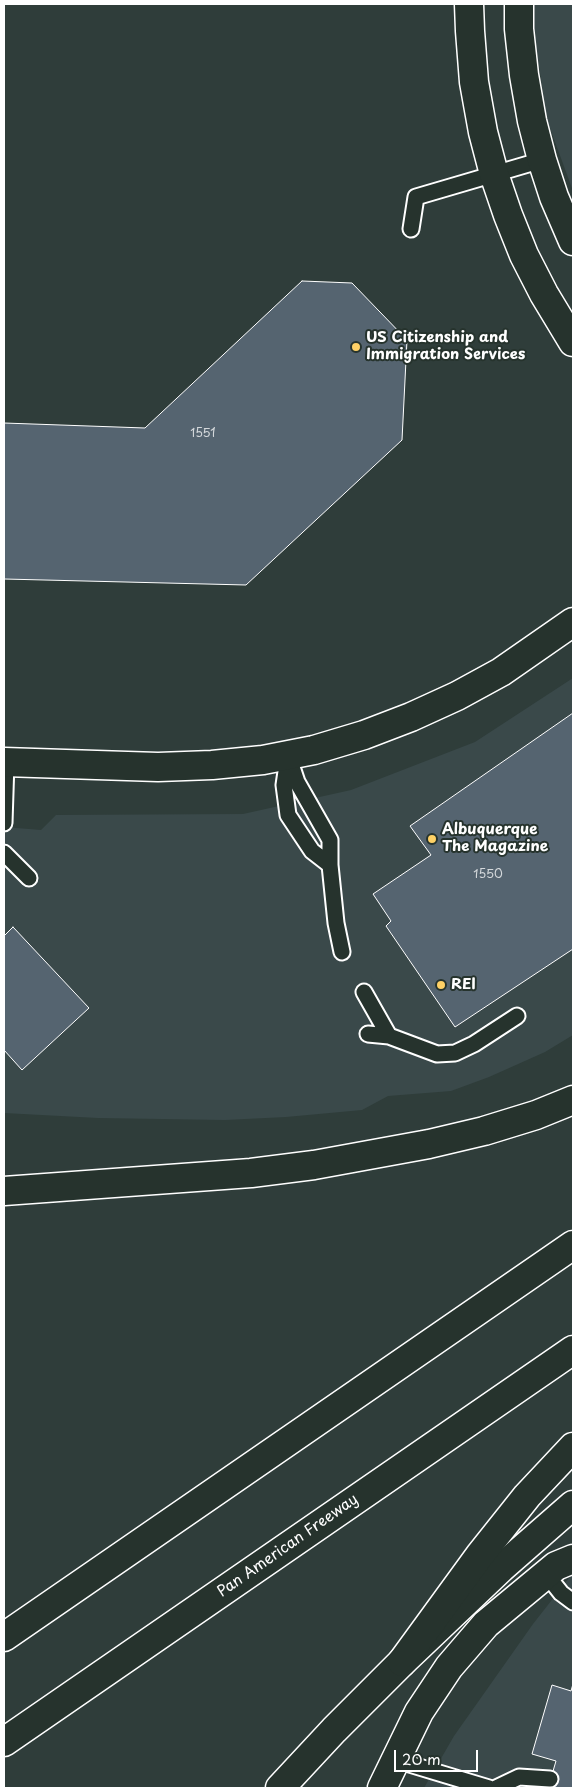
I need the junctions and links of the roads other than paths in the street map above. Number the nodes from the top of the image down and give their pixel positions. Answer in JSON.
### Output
{"nodes":[{"id":1,"x":469,"y":4,"type":"edge"},
{"id":2,"x":519,"y":4,"type":"edge"},
{"id":3,"x":542,"y":160,"type":"junction"},
{"id":4,"x":494,"y":174,"type":"junction"},
{"id":5,"x":412,"y":229,"type":"dead end"},
{"id":6,"x":573,"y":241,"type":"edge"},
{"id":7,"x":573,"y":342,"type":"edge"},
{"id":8,"x":573,"y":622,"type":"edge"},
{"id":9,"x":288,"y":755,"type":"junction"},
{"id":10,"x":5,"y":762,"type":"edge"},
{"id":11,"x":4,"y":823,"type":"edge"},
{"id":12,"x":4,"y":853,"type":"edge"},
{"id":13,"x":330,"y":865,"type":"junction"},
{"id":14,"x":29,"y":878,"type":"dead end"},
{"id":15,"x":342,"y":952,"type":"dead end"},
{"id":16,"x":364,"y":992,"type":"dead end"},
{"id":17,"x":517,"y":1016,"type":"dead end"},
{"id":18,"x":368,"y":1034,"type":"dead end"},
{"id":19,"x":389,"y":1036,"type":"junction"},
{"id":20,"x":573,"y":1100,"type":"edge"},
{"id":21,"x":4,"y":1191,"type":"edge"},
{"id":22,"x":573,"y":1245,"type":"edge"},
{"id":23,"x":573,"y":1350,"type":"edge"},
{"id":24,"x":573,"y":1447,"type":"edge"},
{"id":25,"x":573,"y":1505,"type":"edge"},
{"id":26,"x":573,"y":1559,"type":"edge"},
{"id":27,"x":546,"y":1574,"type":"junction"},
{"id":28,"x":573,"y":1602,"type":"edge"},
{"id":29,"x":4,"y":1637,"type":"edge"},
{"id":30,"x":402,"y":1662,"type":"junction"},
{"id":31,"x":4,"y":1742,"type":"edge"},
{"id":32,"x":396,"y":1760,"type":"junction"},
{"id":33,"x":550,"y":1778,"type":"dead end"},
{"id":34,"x":280,"y":1788,"type":"edge"},
{"id":35,"x":382,"y":1788,"type":"edge"},
{"id":36,"x":489,"y":1788,"type":"edge"},
{"id":37,"x":496,"y":1788,"type":"edge"}],
"edges":[{"from":1,"to":4,"type":"main road"},
{"from":2,"to":3,"type":"main road"},
{"from":3,"to":4,"type":"lane"},
{"from":3,"to":6,"type":"main road"},
{"from":4,"to":5,"type":"lane"},
{"from":4,"to":7,"type":"main road"},
{"from":8,"to":9,"type":"main road"},
{"from":9,"to":10,"type":"main road"},
{"from":9,"to":13,"type":"lane"},
{"from":9,"to":13,"type":"lane"},
{"from":10,"to":11,"type":"lane"},
{"from":12,"to":14,"type":"lane"},
{"from":13,"to":15,"type":"lane"},
{"from":16,"to":19,"type":"lane"},
{"from":17,"to":19,"type":"lane"},
{"from":18,"to":19,"type":"lane"},
{"from":20,"to":21,"type":"main road"},
{"from":22,"to":29,"type":"main road"},
{"from":23,"to":31,"type":"main road","name":"Pan American Freeway"},
{"from":24,"to":30,"type":"main road"},
{"from":25,"to":30,"type":"main road"},
{"from":26,"to":27,"type":"main road"},
{"from":27,"to":28,"type":"lane"},
{"from":27,"to":32,"type":"main road"},
{"from":30,"to":34,"type":"main road"},
{"from":32,"to":35,"type":"main road"},
{"from":32,"to":36,"type":"lane"},
{"from":33,"to":37,"type":"lane"}]}
